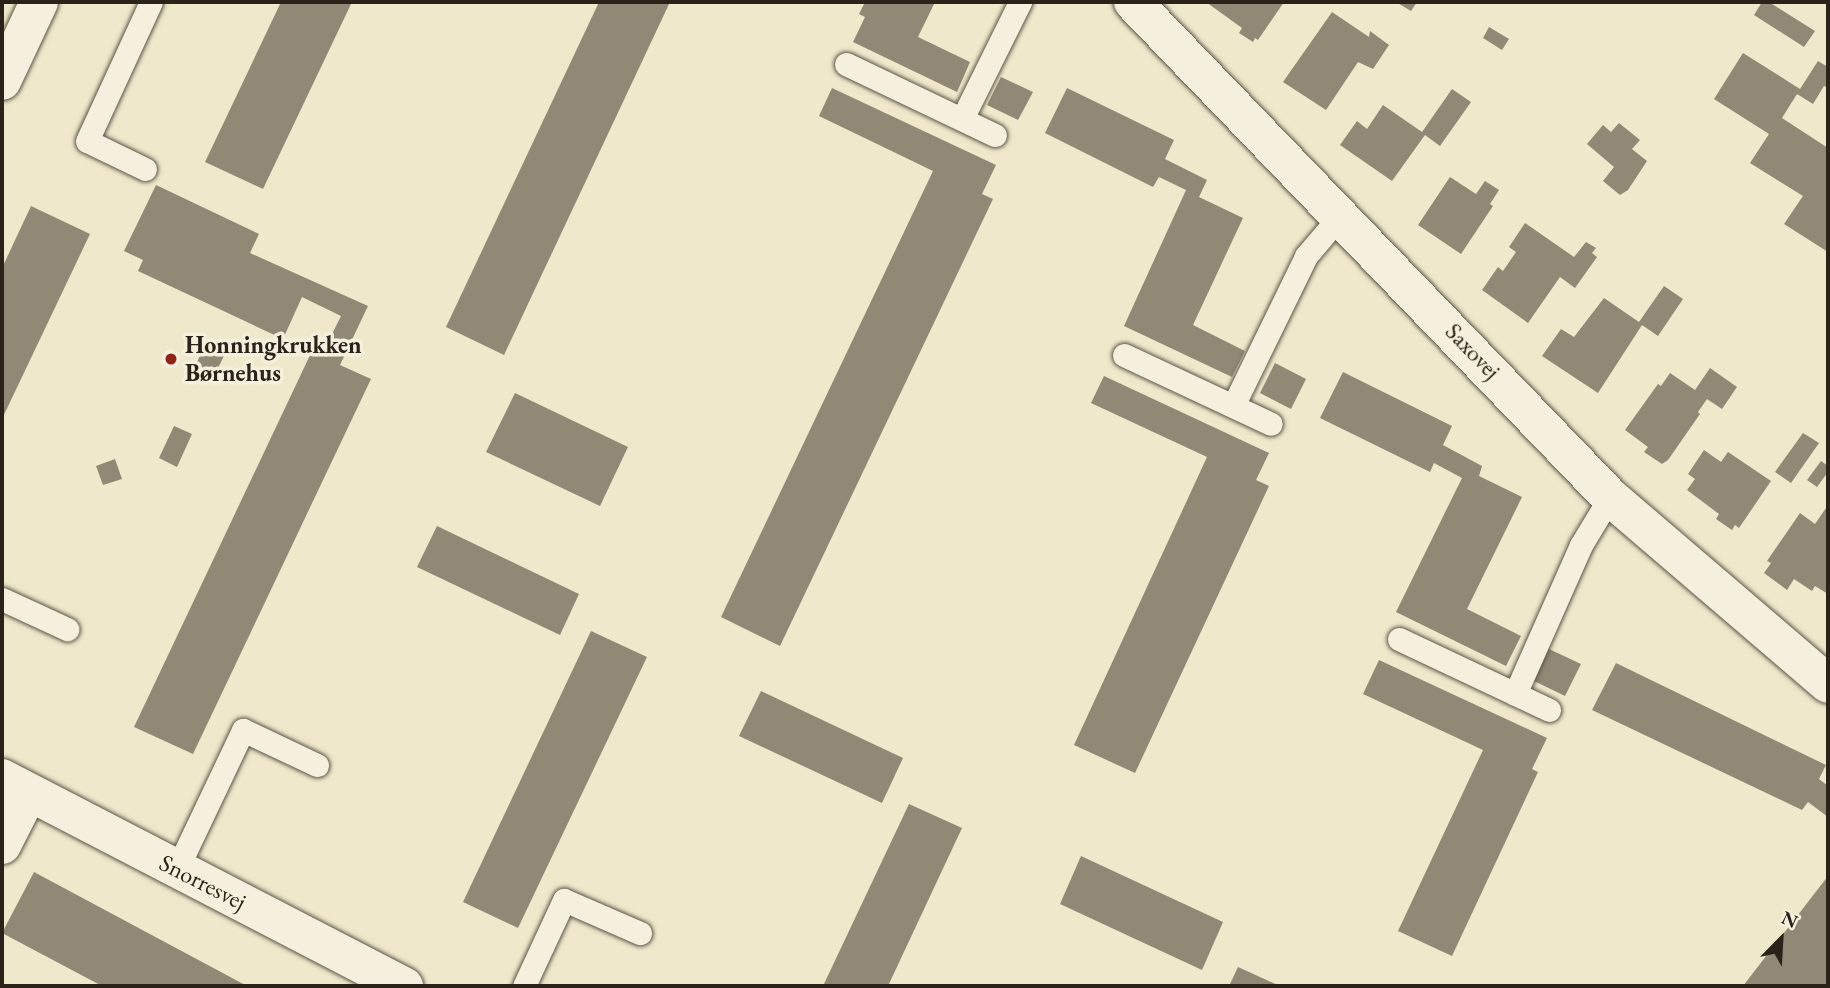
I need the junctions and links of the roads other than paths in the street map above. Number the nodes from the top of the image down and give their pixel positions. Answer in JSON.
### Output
{"nodes":[{"id":1,"x":39,"y":2,"type":"edge"},
{"id":2,"x":151,"y":2,"type":"edge"},
{"id":3,"x":1020,"y":2,"type":"edge"},
{"id":4,"x":1133,"y":2,"type":"edge"},
{"id":5,"x":846,"y":64,"type":"dead end"},
{"id":6,"x":2,"y":81,"type":"edge"},
{"id":7,"x":962,"y":118,"type":"junction"},
{"id":8,"x":995,"y":135,"type":"dead end"},
{"id":9,"x":145,"y":169,"type":"dead end"},
{"id":10,"x":1340,"y":215,"type":"junction"},
{"id":11,"x":1124,"y":355,"type":"dead end"},
{"id":12,"x":1233,"y":406,"type":"junction"},
{"id":13,"x":1271,"y":424,"type":"dead end"},
{"id":14,"x":1611,"y":497,"type":"junction"},
{"id":15,"x":2,"y":599,"type":"edge"},
{"id":16,"x":67,"y":629,"type":"dead end"},
{"id":17,"x":1399,"y":639,"type":"dead end"},
{"id":18,"x":1828,"y":684,"type":"edge"},
{"id":19,"x":1515,"y":694,"type":"junction"},
{"id":20,"x":1549,"y":710,"type":"dead end"},
{"id":21,"x":317,"y":765,"type":"dead end"},
{"id":22,"x":15,"y":785,"type":"edge"},
{"id":23,"x":2,"y":845,"type":"edge"},
{"id":24,"x":177,"y":869,"type":"junction"},
{"id":25,"x":640,"y":933,"type":"dead end"},
{"id":26,"x":404,"y":986,"type":"edge"},
{"id":27,"x":524,"y":986,"type":"edge"}],
"edges":[{"from":1,"to":6,"type":"street"},
{"from":2,"to":9,"type":"lane"},
{"from":3,"to":7,"type":"lane"},
{"from":4,"to":10,"type":"street","name":"Saxovej"},
{"from":5,"to":7,"type":"lane"},
{"from":7,"to":8,"type":"lane"},
{"from":10,"to":12,"type":"lane"},
{"from":10,"to":14,"type":"street","name":"Saxovej"},
{"from":11,"to":12,"type":"lane"},
{"from":12,"to":13,"type":"lane"},
{"from":14,"to":18,"type":"street","name":"Saxovej"},
{"from":14,"to":19,"type":"lane"},
{"from":15,"to":16,"type":"lane"},
{"from":17,"to":19,"type":"lane"},
{"from":19,"to":20,"type":"lane"},
{"from":21,"to":24,"type":"lane"},
{"from":22,"to":23,"type":"street"},
{"from":22,"to":24,"type":"street","name":"Snorresvej"},
{"from":24,"to":26,"type":"street","name":"Snorresvej"},
{"from":25,"to":27,"type":"lane"}]}
